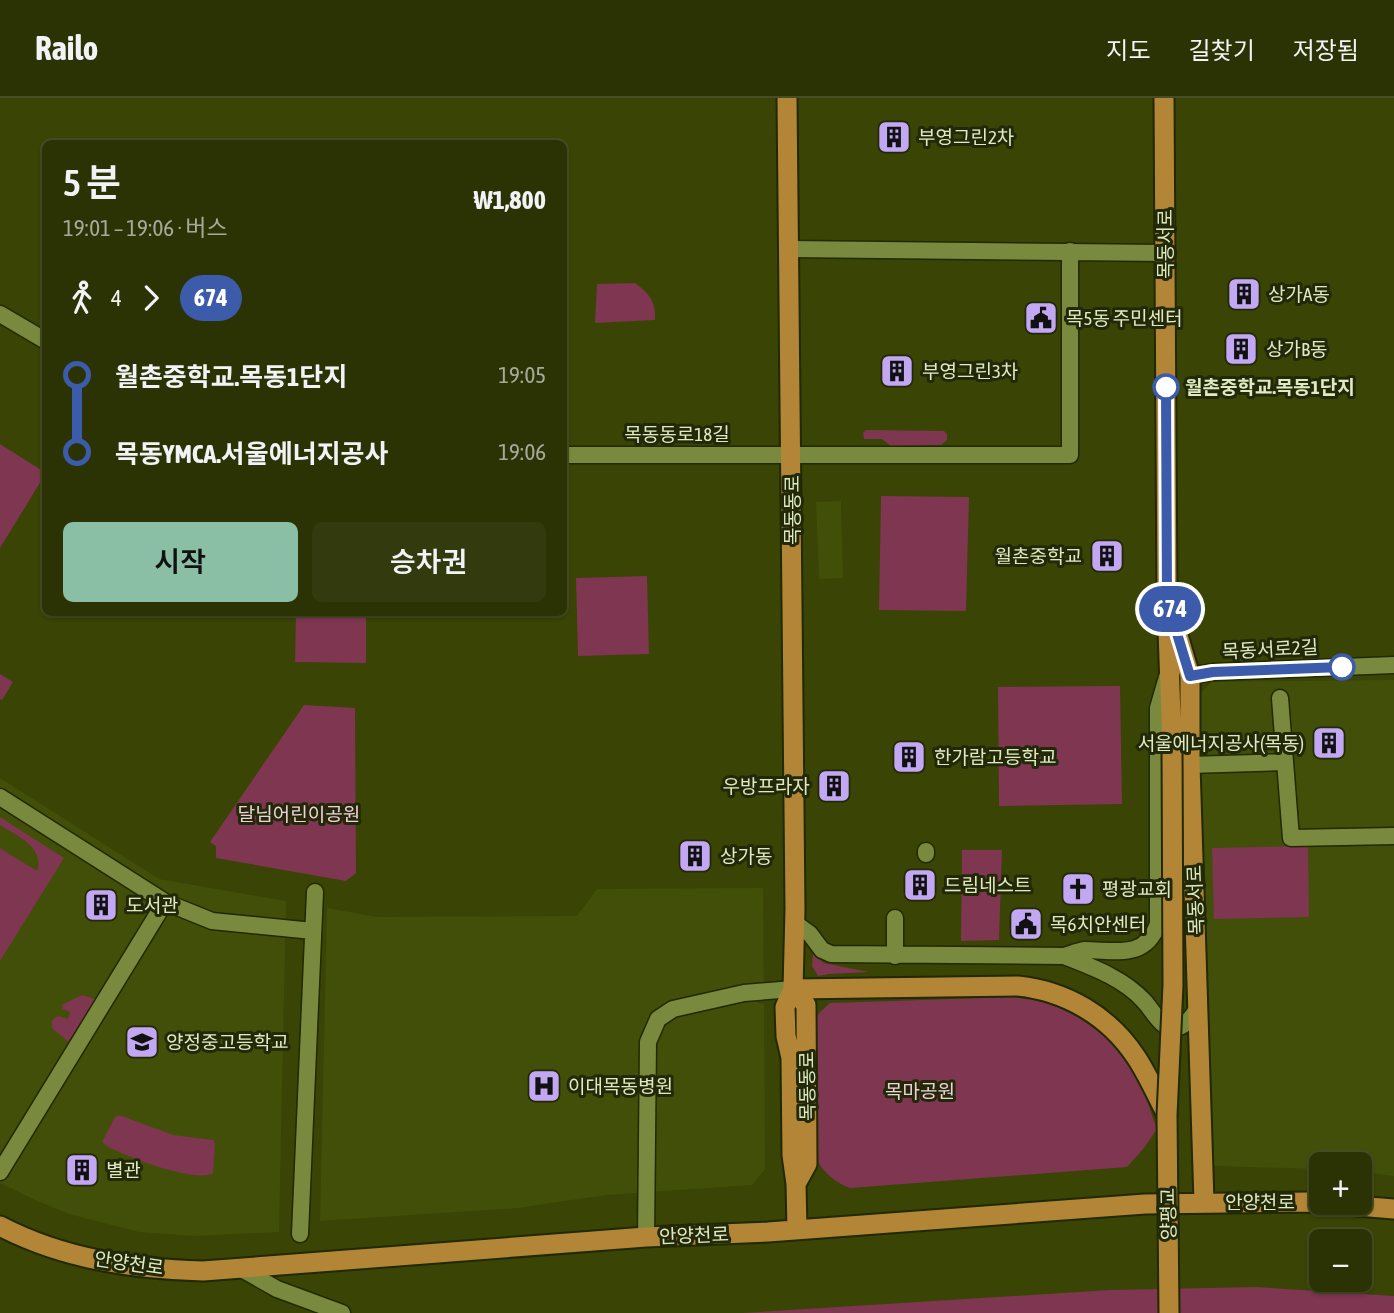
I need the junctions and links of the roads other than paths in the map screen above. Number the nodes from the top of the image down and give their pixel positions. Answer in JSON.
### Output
{"nodes":[{"id":1,"x":787,"y":98,"type":"edge"},
{"id":2,"x":1164,"y":98,"type":"edge"},
{"id":3,"x":789,"y":249,"type":"junction"},
{"id":4,"x":1070,"y":251,"type":"junction"},
{"id":5,"x":1165,"y":253,"type":"junction"},
{"id":6,"x":0,"y":314,"type":"edge"},
{"id":7,"x":42,"y":339,"type":"edge"},
{"id":8,"x":567,"y":455,"type":"edge"},
{"id":9,"x":792,"y":455,"type":"junction"},
{"id":10,"x":1167,"y":601,"type":"junction"},
{"id":11,"x":1394,"y":665,"type":"edge"},
{"id":12,"x":1170,"y":667,"type":"junction"},
{"id":13,"x":1190,"y":676,"type":"junction"},
{"id":14,"x":1280,"y":698,"type":"dead end"},
{"id":15,"x":1285,"y":762,"type":"junction"},
{"id":16,"x":1191,"y":765,"type":"junction"},
{"id":17,"x":0,"y":797,"type":"edge"},
{"id":18,"x":1394,"y":836,"type":"edge"},
{"id":19,"x":315,"y":892,"type":"dead end"},
{"id":20,"x":165,"y":902,"type":"junction"},
{"id":21,"x":895,"y":918,"type":"dead end"},
{"id":22,"x":795,"y":923,"type":"junction"},
{"id":23,"x":313,"y":931,"type":"junction"},
{"id":24,"x":895,"y":956,"type":"junction"},
{"id":25,"x":1064,"y":956,"type":"junction"},
{"id":26,"x":793,"y":989,"type":"junction"},
{"id":27,"x":1199,"y":1006,"type":"junction"},
{"id":28,"x":1160,"y":1020,"type":"junction"},
{"id":29,"x":1174,"y":1072,"type":"dead end"},
{"id":30,"x":1167,"y":1115,"type":"junction"},
{"id":31,"x":0,"y":1172,"type":"edge"},
{"id":32,"x":1204,"y":1202,"type":"junction"},
{"id":33,"x":1394,"y":1209,"type":"edge"},
{"id":34,"x":0,"y":1226,"type":"edge"},
{"id":35,"x":797,"y":1229,"type":"junction"},
{"id":36,"x":300,"y":1234,"type":"dead end"},
{"id":37,"x":646,"y":1237,"type":"junction"},
{"id":38,"x":240,"y":1268,"type":"junction"},
{"id":39,"x":342,"y":1313,"type":"edge"},
{"id":40,"x":1169,"y":1313,"type":"edge"}],
"edges":[{"from":1,"to":3,"type":"main road","name":"목동동로"},
{"from":2,"to":5,"type":"main road","name":"목동서로"},
{"from":3,"to":4,"type":"street"},
{"from":3,"to":9,"type":"main road","name":"목동동로"},
{"from":4,"to":5,"type":"street"},
{"from":4,"to":9,"type":"street","name":"목동동로18길"},
{"from":5,"to":10,"type":"main road","name":"목동서로"},
{"from":6,"to":7,"type":"street"},
{"from":8,"to":9,"type":"street","name":"목동동로18길"},
{"from":9,"to":22,"type":"main road","name":"목동동로"},
{"from":10,"to":12,"type":"main road","name":"목동서로"},
{"from":10,"to":13,"type":"main road","name":"목동서로"},
{"from":11,"to":13,"type":"street","name":"목동서로2길"},
{"from":12,"to":25,"type":"street"},
{"from":12,"to":30,"type":"main road","name":"목동서로","bridge":true},
{"from":13,"to":16,"type":"main road","name":"목동서로"},
{"from":14,"to":15,"type":"street"},
{"from":15,"to":16,"type":"street"},
{"from":15,"to":18,"type":"street"},
{"from":16,"to":27,"type":"main road","name":"목동서로"},
{"from":17,"to":20,"type":"street"},
{"from":19,"to":23,"type":"street"},
{"from":20,"to":23,"type":"street"},
{"from":20,"to":31,"type":"street"},
{"from":21,"to":24,"type":"street"},
{"from":22,"to":24,"type":"street"},
{"from":22,"to":26,"type":"main road","name":"목동동로"},
{"from":23,"to":36,"type":"street"},
{"from":24,"to":25,"type":"street"},
{"from":25,"to":28,"type":"street"},
{"from":26,"to":30,"type":"main road"},
{"from":26,"to":35,"type":"main road","name":"목동동로"},
{"from":26,"to":37,"type":"street"},
{"from":27,"to":28,"type":"street"},
{"from":27,"to":32,"type":"main road","name":"목동서로"},
{"from":28,"to":29,"type":"street"},
{"from":30,"to":40,"type":"main road","name":"양평교","bridge":true},
{"from":32,"to":33,"type":"main road","name":"안양천로"},
{"from":32,"to":35,"type":"main road","name":"안양천로"},
{"from":34,"to":38,"type":"main road","name":"안양천로"},
{"from":35,"to":37,"type":"main road","name":"안양천로"},
{"from":37,"to":38,"type":"main road","name":"안양천로"},
{"from":38,"to":39,"type":"street"}]}
